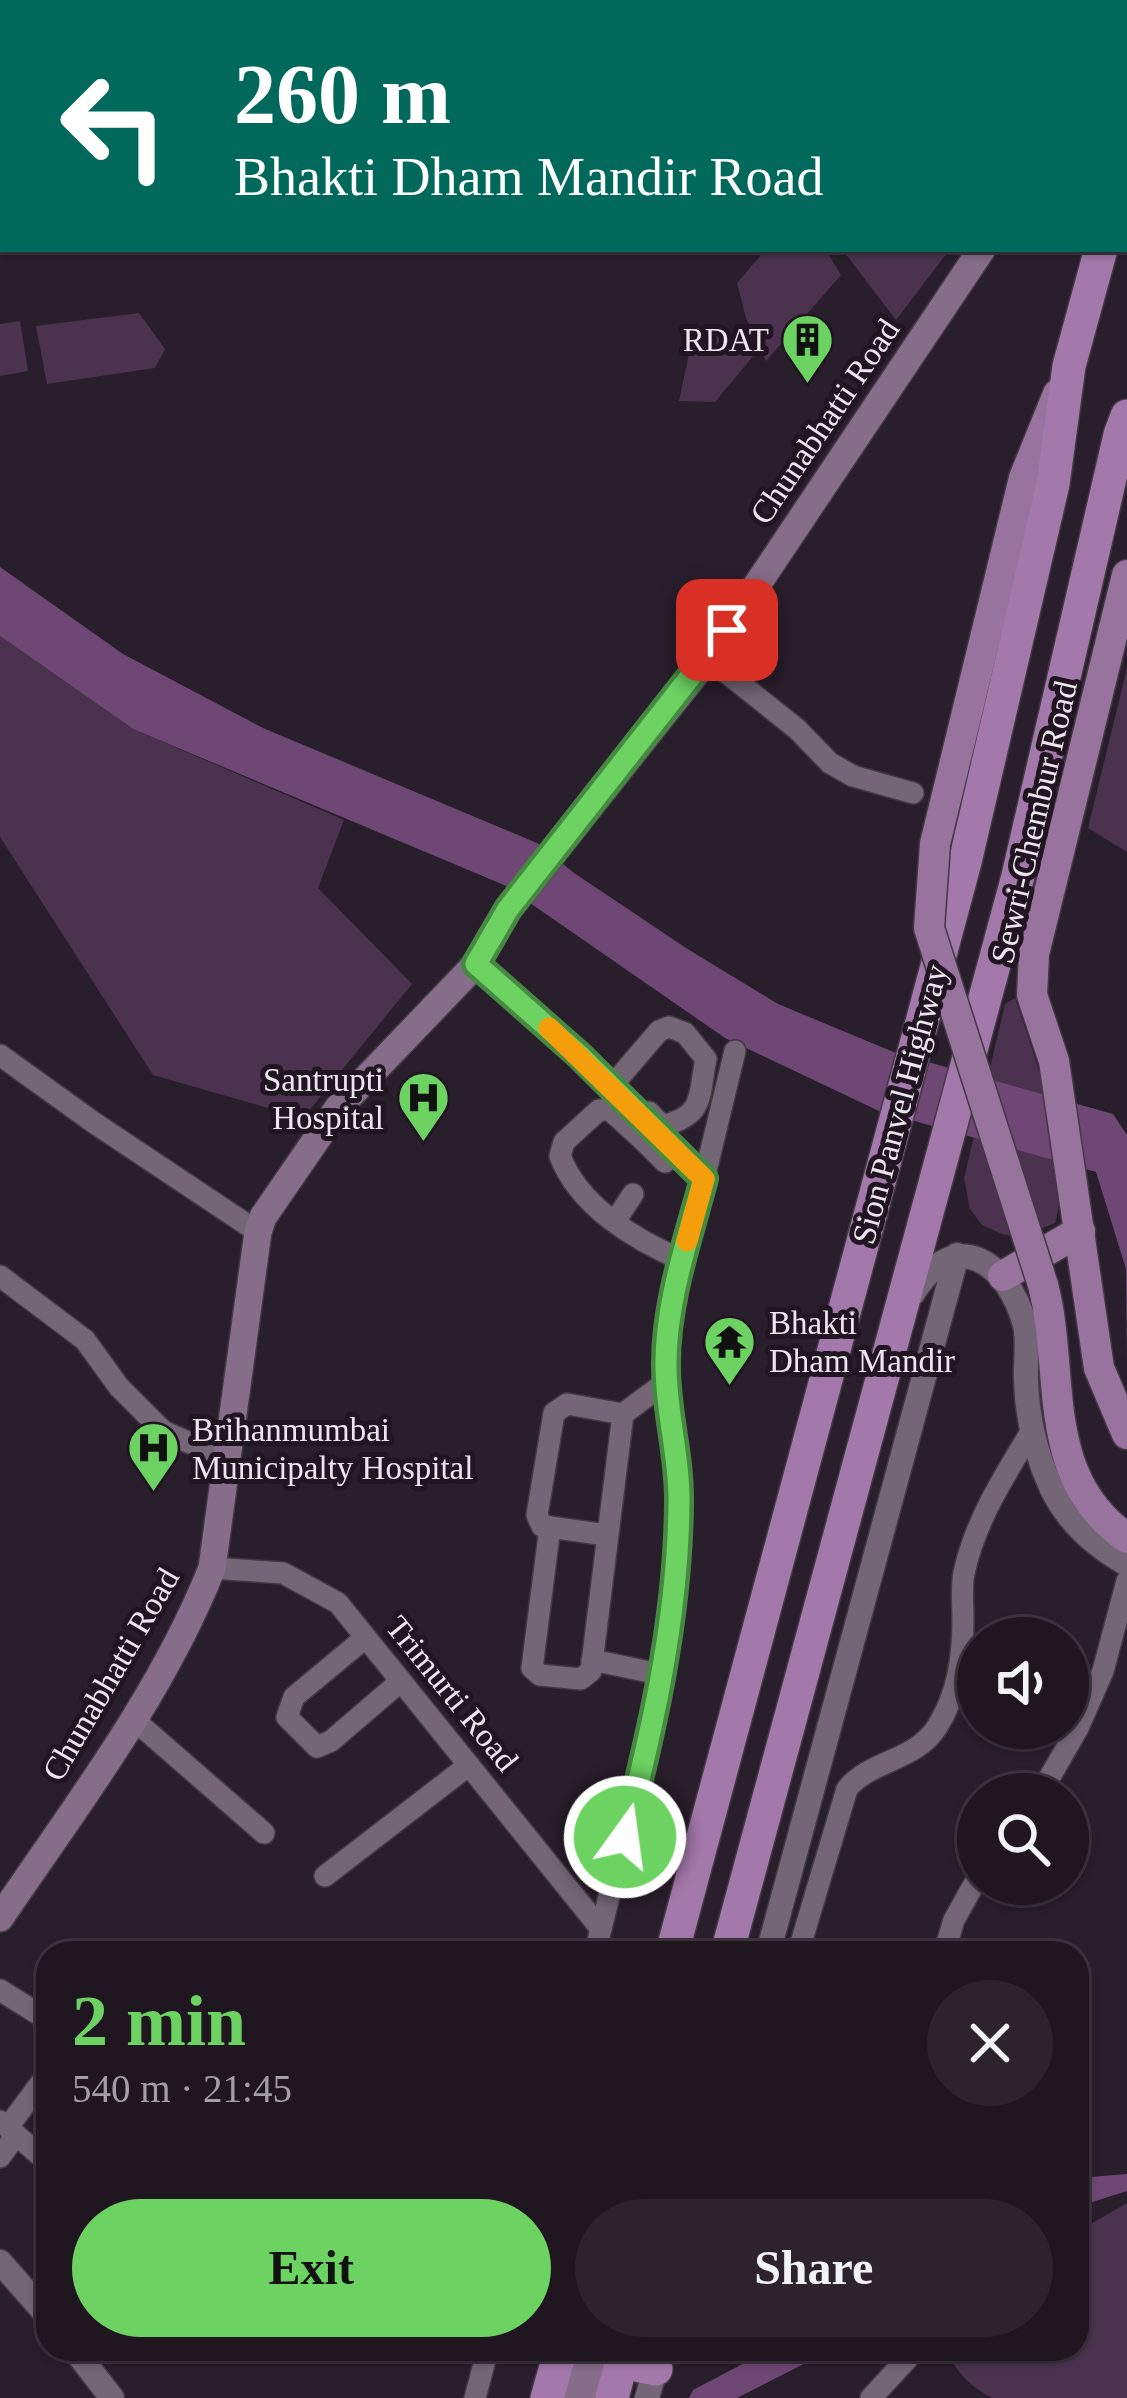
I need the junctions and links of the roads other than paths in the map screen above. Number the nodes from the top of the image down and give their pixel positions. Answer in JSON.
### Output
{"nodes":[{"id":1,"x":980,"y":252,"type":"edge"},
{"id":2,"x":1094,"y":255,"type":"edge"},
{"id":3,"x":1069,"y":366,"type":"junction"},
{"id":4,"x":1127,"y":416,"type":"edge"},
{"id":5,"x":1127,"y":575,"type":"edge"},
{"id":6,"x":708,"y":658,"type":"junction"},
{"id":7,"x":913,"y":793,"type":"dead end"},
{"id":8,"x":1018,"y":876,"type":"junction"},
{"id":9,"x":476,"y":964,"type":"junction"},
{"id":10,"x":1032,"y":995,"type":"junction"},
{"id":11,"x":735,"y":1051,"type":"dead end"},
{"id":12,"x":0,"y":1055,"type":"edge"},
{"id":13,"x":614,"y":1083,"type":"junction"},
{"id":14,"x":700,"y":1085,"type":"junction"},
{"id":15,"x":725,"y":1094,"type":"junction"},
{"id":16,"x":649,"y":1136,"type":"junction"},
{"id":17,"x":665,"y":1162,"type":"dead end"},
{"id":18,"x":704,"y":1179,"type":"junction"},
{"id":19,"x":633,"y":1194,"type":"dead end"},
{"id":20,"x":616,"y":1220,"type":"junction"},
{"id":21,"x":1080,"y":1231,"type":"junction"},
{"id":22,"x":258,"y":1232,"type":"junction"},
{"id":23,"x":958,"y":1255,"type":"junction"},
{"id":24,"x":682,"y":1260,"type":"junction"},
{"id":25,"x":0,"y":1276,"type":"edge"},
{"id":26,"x":1003,"y":1276,"type":"junction"},
{"id":27,"x":897,"y":1319,"type":"junction"},
{"id":28,"x":666,"y":1382,"type":"junction"},
{"id":29,"x":623,"y":1414,"type":"junction"},
{"id":30,"x":1032,"y":1430,"type":"junction"},
{"id":31,"x":1127,"y":1434,"type":"edge"},
{"id":32,"x":226,"y":1459,"type":"junction"},
{"id":33,"x":550,"y":1527,"type":"junction"},
{"id":34,"x":606,"y":1535,"type":"junction"},
{"id":35,"x":1127,"y":1538,"type":"edge"},
{"id":36,"x":1127,"y":1564,"type":"edge"},
{"id":37,"x":212,"y":1568,"type":"junction"},
{"id":38,"x":1127,"y":1581,"type":"edge"},
{"id":39,"x":365,"y":1638,"type":"junction"},
{"id":40,"x":592,"y":1660,"type":"junction"},
{"id":41,"x":664,"y":1675,"type":"junction"},
{"id":42,"x":401,"y":1682,"type":"junction"},
{"id":43,"x":132,"y":1718,"type":"junction"},
{"id":44,"x":469,"y":1765,"type":"junction"},
{"id":45,"x":1052,"y":1773,"type":"edge"},
{"id":46,"x":264,"y":1833,"type":"dead end"},
{"id":47,"x":325,"y":1876,"type":"dead end"},
{"id":48,"x":962,"y":1905,"type":"edge"},
{"id":49,"x":0,"y":1918,"type":"edge"},
{"id":50,"x":601,"y":1929,"type":"junction"},
{"id":51,"x":598,"y":1941,"type":"edge"},
{"id":52,"x":675,"y":1941,"type":"edge"},
{"id":53,"x":730,"y":1941,"type":"edge"},
{"id":54,"x":771,"y":1941,"type":"edge"},
{"id":55,"x":802,"y":1941,"type":"edge"},
{"id":56,"x":948,"y":1941,"type":"edge"},
{"id":57,"x":0,"y":1990,"type":"edge"},
{"id":58,"x":36,"y":2012,"type":"edge"},
{"id":59,"x":36,"y":2089,"type":"edge"},
{"id":60,"x":8,"y":2127,"type":"edge"},
{"id":61,"x":36,"y":2152,"type":"edge"},
{"id":62,"x":0,"y":2157,"type":"edge"},
{"id":63,"x":0,"y":2262,"type":"edge"},
{"id":64,"x":36,"y":2302,"type":"edge"},
{"id":65,"x":82,"y":2361,"type":"edge"},
{"id":66,"x":485,"y":2361,"type":"edge"},
{"id":67,"x":563,"y":2361,"type":"edge"},
{"id":68,"x":578,"y":2361,"type":"edge"},
{"id":69,"x":608,"y":2361,"type":"edge"},
{"id":70,"x":616,"y":2361,"type":"edge"},
{"id":71,"x":905,"y":2361,"type":"edge"},
{"id":72,"x":103,"y":2394,"type":"edge"},
{"id":73,"x":568,"y":2397,"type":"edge"},
{"id":74,"x":475,"y":2398,"type":"edge"},
{"id":75,"x":612,"y":2398,"type":"edge"},
{"id":76,"x":871,"y":2398,"type":"edge"}],
"edges":[{"from":1,"to":6,"type":"main road","name":"Chunabhatti Road"},
{"from":2,"to":3,"type":"highway","name":"Sion Panvel Highway"},
{"from":3,"to":35,"type":"main road","bridge":true},
{"from":3,"to":52,"type":"highway","name":"Sion Panvel Highway"},
{"from":4,"to":8,"type":"highway","name":"Sion Panvel Highway"},
{"from":5,"to":10,"type":"main road","name":"Sewri-Chembur Road"},
{"from":6,"to":7,"type":"street"},
{"from":6,"to":9,"type":"main road","name":"Chunabhatti Road"},
{"from":8,"to":10,"type":"main road"},
{"from":8,"to":27,"type":"highway","name":"Sion Panvel Highway","bridge":true},
{"from":9,"to":13,"type":"street"},
{"from":9,"to":22,"type":"main road","name":"Chunabhatti Road"},
{"from":10,"to":21,"type":"main road","name":"Sewri-Chembur Road"},
{"from":11,"to":15,"type":"street"},
{"from":12,"to":22,"type":"street"},
{"from":13,"to":14,"type":"street"},
{"from":13,"to":14,"type":"street"},
{"from":13,"to":16,"type":"street"},
{"from":14,"to":15,"type":"street"},
{"from":15,"to":18,"type":"street"},
{"from":16,"to":17,"type":"street"},
{"from":16,"to":18,"type":"street"},
{"from":16,"to":20,"type":"street"},
{"from":18,"to":24,"type":"street"},
{"from":19,"to":20,"type":"street"},
{"from":20,"to":24,"type":"street"},
{"from":21,"to":26,"type":"main road"},
{"from":21,"to":31,"type":"main road","name":"Sewri-Chembur Road"},
{"from":22,"to":32,"type":"main road","name":"Chunabhatti Road"},
{"from":23,"to":26,"type":"street"},
{"from":23,"to":27,"type":"street"},
{"from":23,"to":54,"type":"street"},
{"from":24,"to":28,"type":"street"},
{"from":25,"to":32,"type":"street"},
{"from":26,"to":30,"type":"street"},
{"from":27,"to":53,"type":"highway","name":"Sion Panvel Highway"},
{"from":28,"to":29,"type":"street"},
{"from":28,"to":41,"type":"street"},
{"from":29,"to":33,"type":"street"},
{"from":29,"to":34,"type":"street"},
{"from":30,"to":36,"type":"street"},
{"from":30,"to":55,"type":"street"},
{"from":32,"to":37,"type":"main road","name":"Chunabhatti Road"},
{"from":33,"to":34,"type":"street"},
{"from":33,"to":40,"type":"street"},
{"from":34,"to":40,"type":"street"},
{"from":37,"to":39,"type":"street","name":"Trimurti Road"},
{"from":37,"to":43,"type":"main road","name":"Chunabhatti Road"},
{"from":38,"to":45,"type":"street"},
{"from":39,"to":42,"type":"street","name":"Trimurti Road"},
{"from":39,"to":42,"type":"street"},
{"from":40,"to":41,"type":"street"},
{"from":41,"to":50,"type":"street"},
{"from":42,"to":44,"type":"street","name":"Trimurti Road"},
{"from":43,"to":46,"type":"street"},
{"from":43,"to":49,"type":"main road","name":"Chunabhatti Road"},
{"from":44,"to":47,"type":"street"},
{"from":44,"to":50,"type":"street","name":"Trimurti Road"},
{"from":48,"to":56,"type":"street"},
{"from":50,"to":51,"type":"street"},
{"from":57,"to":58,"type":"street"},
{"from":59,"to":60,"type":"street"},
{"from":60,"to":61,"type":"street"},
{"from":60,"to":62,"type":"street"},
{"from":63,"to":64,"type":"street"},
{"from":65,"to":72,"type":"street"},
{"from":66,"to":74,"type":"street"},
{"from":67,"to":73,"type":"highway"},
{"from":68,"to":73,"type":"main road"},
{"from":69,"to":73,"type":"main road"},
{"from":70,"to":75,"type":"highway"},
{"from":71,"to":76,"type":"street"}]}
